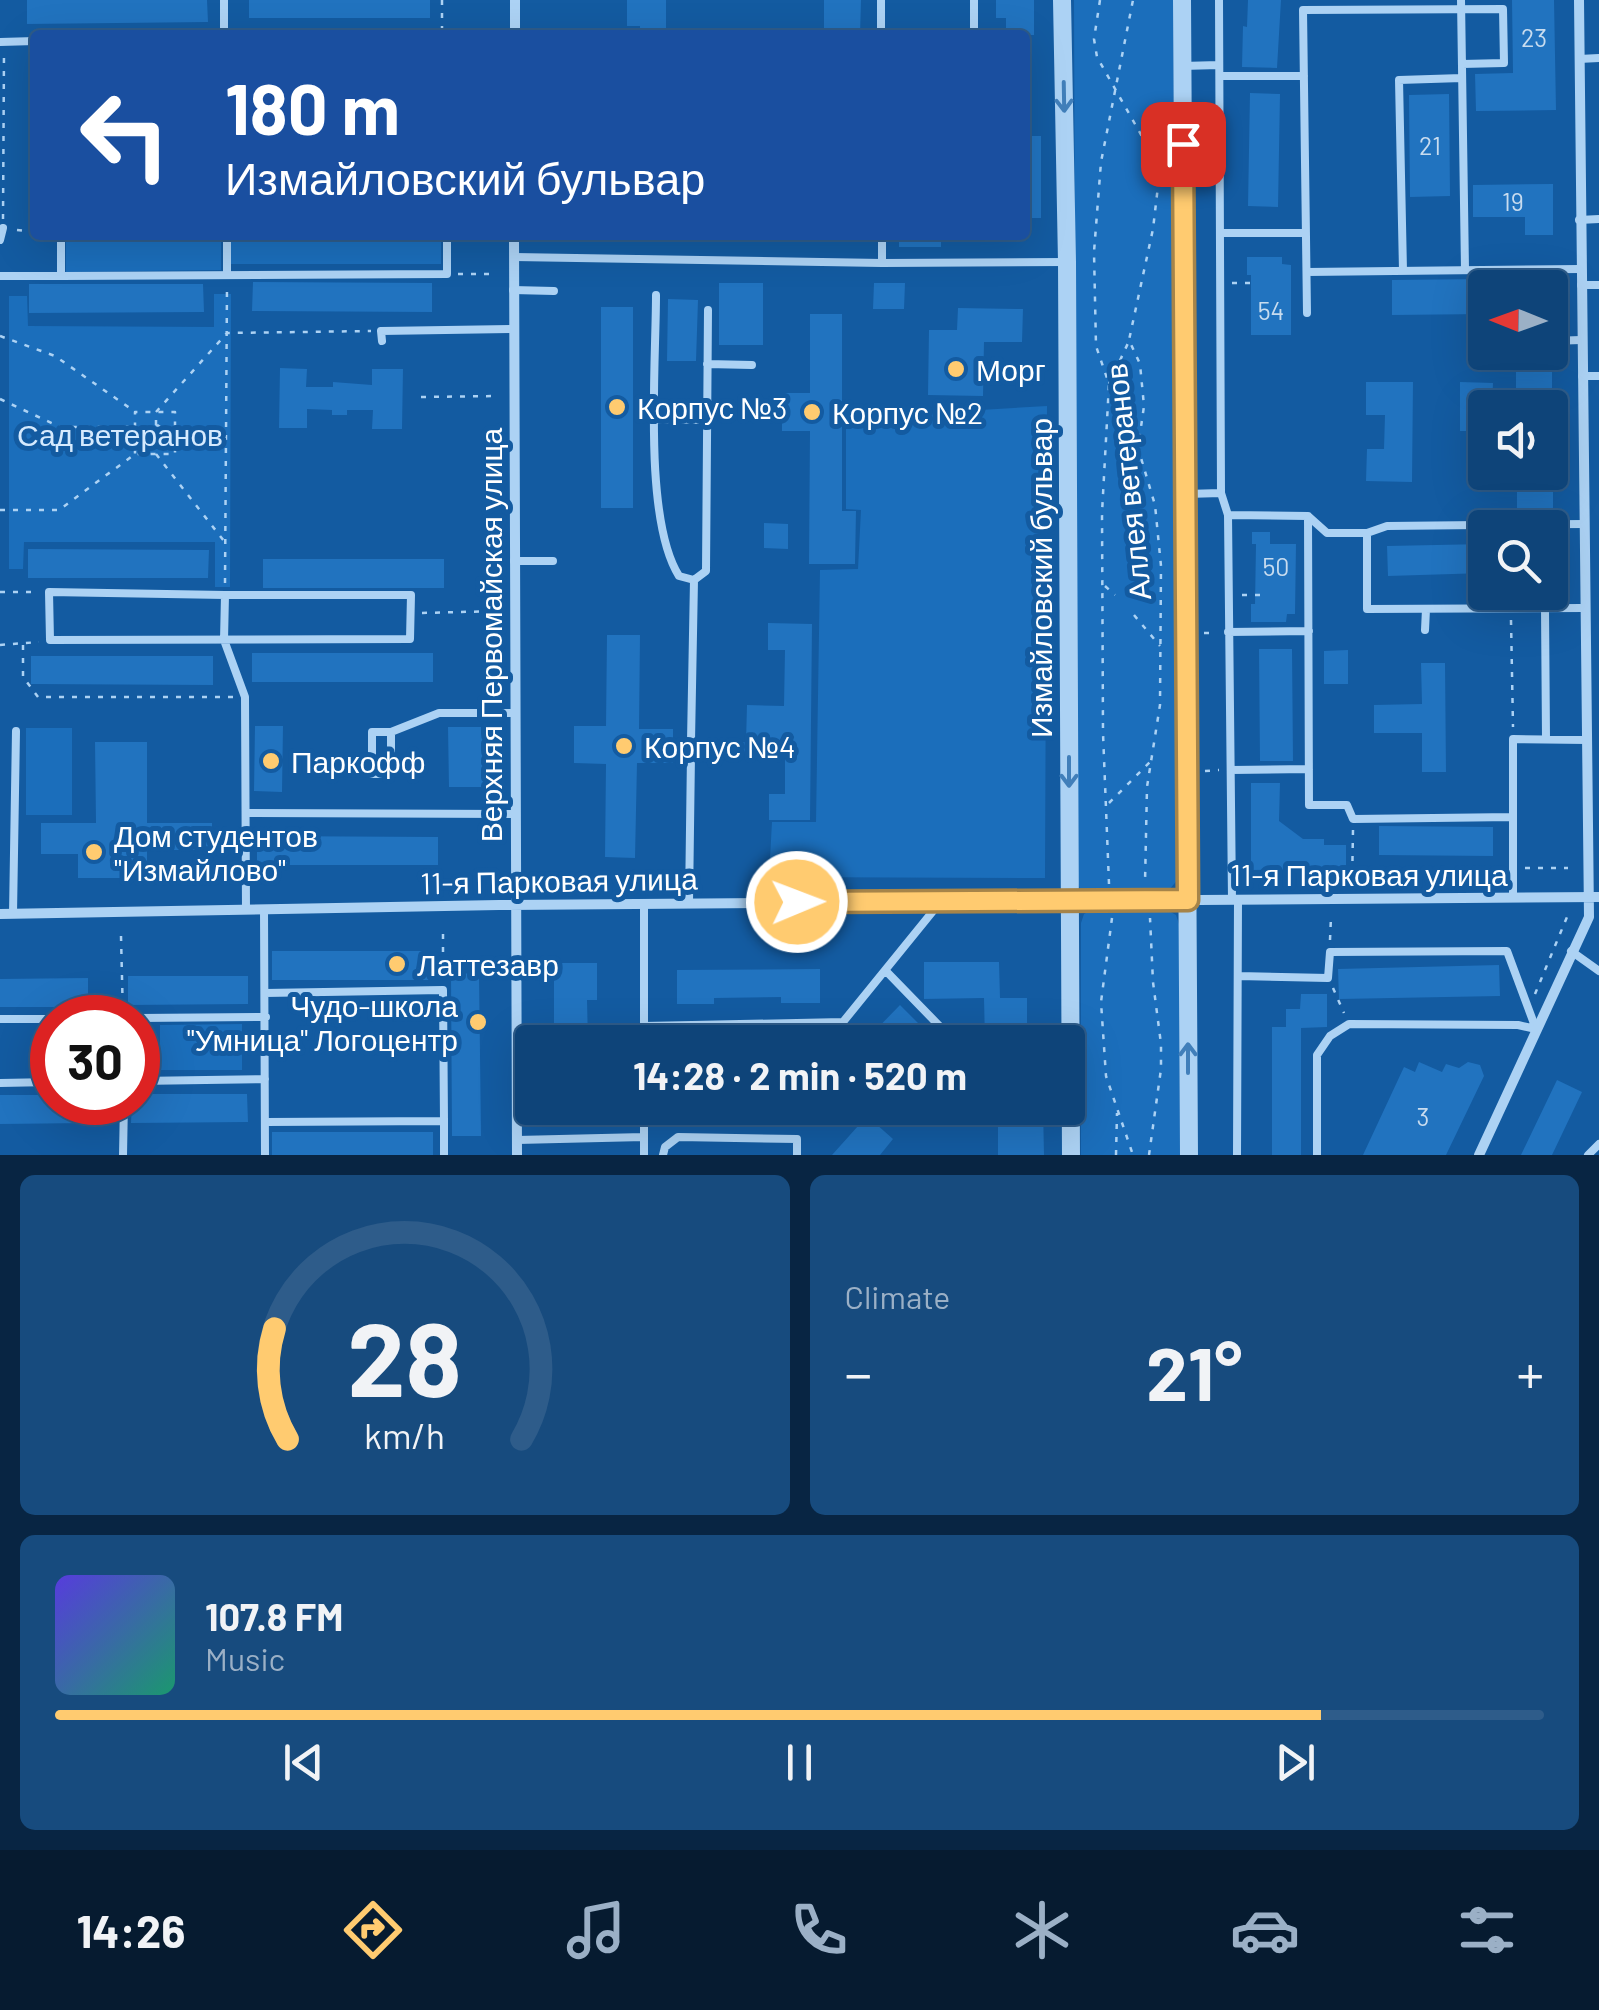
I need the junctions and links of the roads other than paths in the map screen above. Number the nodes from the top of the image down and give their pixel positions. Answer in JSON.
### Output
{"nodes":[{"id":1,"x":224,"y":0,"type":"edge"},
{"id":2,"x":515,"y":0,"type":"edge"},
{"id":3,"x":880,"y":0,"type":"edge"},
{"id":4,"x":974,"y":0,"type":"edge"},
{"id":5,"x":1062,"y":0,"type":"edge"},
{"id":6,"x":1182,"y":0,"type":"edge"},
{"id":7,"x":1219,"y":0,"type":"edge"},
{"id":8,"x":1579,"y":0,"type":"edge"},
{"id":9,"x":1335,"y":5,"type":"edge"},
{"id":10,"x":1461,"y":5,"type":"edge"},
{"id":11,"x":224,"y":30,"type":"edge"},
{"id":12,"x":515,"y":30,"type":"edge"},
{"id":13,"x":881,"y":30,"type":"edge"},
{"id":14,"x":974,"y":30,"type":"edge"},
{"id":15,"x":2,"y":42,"type":"edge"},
{"id":16,"x":30,"y":42,"type":"edge"},
{"id":17,"x":1599,"y":58,"type":"edge"},
{"id":18,"x":1579,"y":59,"type":"junction"},
{"id":19,"x":1462,"y":64,"type":"junction"},
{"id":20,"x":1182,"y":66,"type":"junction"},
{"id":21,"x":1220,"y":70,"type":"junction"},
{"id":22,"x":1304,"y":76,"type":"junction"},
{"id":23,"x":1462,"y":78,"type":"junction"},
{"id":24,"x":1599,"y":219,"type":"edge"},
{"id":25,"x":1580,"y":220,"type":"junction"},
{"id":26,"x":3,"y":228,"type":"road end"},
{"id":27,"x":1220,"y":232,"type":"junction"},
{"id":28,"x":1306,"y":233,"type":"junction"},
{"id":29,"x":0,"y":240,"type":"edge"},
{"id":30,"x":61,"y":240,"type":"edge"},
{"id":31,"x":227,"y":240,"type":"edge"},
{"id":32,"x":447,"y":240,"type":"edge"},
{"id":33,"x":514,"y":240,"type":"edge"},
{"id":34,"x":882,"y":240,"type":"edge"},
{"id":35,"x":514,"y":257,"type":"junction"},
{"id":36,"x":882,"y":262,"type":"junction"},
{"id":37,"x":1066,"y":262,"type":"junction"},
{"id":38,"x":1580,"y":269,"type":"junction"},
{"id":39,"x":1464,"y":270,"type":"junction"},
{"id":40,"x":1402,"y":271,"type":"junction"},
{"id":41,"x":1307,"y":272,"type":"junction"},
{"id":42,"x":227,"y":274,"type":"junction"},
{"id":43,"x":0,"y":276,"type":"edge"},
{"id":44,"x":61,"y":276,"type":"junction"},
{"id":45,"x":1581,"y":285,"type":"junction"},
{"id":46,"x":1599,"y":285,"type":"edge"},
{"id":47,"x":514,"y":290,"type":"junction"},
{"id":48,"x":554,"y":291,"type":"dead end"},
{"id":49,"x":656,"y":295,"type":"dead end"},
{"id":50,"x":708,"y":310,"type":"dead end"},
{"id":51,"x":1308,"y":313,"type":"dead end"},
{"id":52,"x":514,"y":329,"type":"junction"},
{"id":53,"x":381,"y":336,"type":"road end"},
{"id":54,"x":1568,"y":340,"type":"edge"},
{"id":55,"x":1581,"y":340,"type":"junction"},
{"id":56,"x":708,"y":364,"type":"junction"},
{"id":57,"x":752,"y":365,"type":"dead end"},
{"id":58,"x":1582,"y":376,"type":"junction"},
{"id":59,"x":1599,"y":376,"type":"edge"},
{"id":60,"x":656,"y":419,"type":"junction"},
{"id":61,"x":707,"y":420,"type":"junction"},
{"id":62,"x":1221,"y":493,"type":"junction"},
{"id":63,"x":1185,"y":494,"type":"junction"},
{"id":64,"x":1228,"y":516,"type":"junction"},
{"id":65,"x":1308,"y":516,"type":"junction"},
{"id":66,"x":1584,"y":524,"type":"junction"},
{"id":67,"x":1367,"y":534,"type":"junction"},
{"id":68,"x":514,"y":561,"type":"junction"},
{"id":69,"x":552,"y":561,"type":"dead end"},
{"id":70,"x":1585,"y":565,"type":"junction"},
{"id":71,"x":1599,"y":565,"type":"edge"},
{"id":72,"x":694,"y":580,"type":"junction"},
{"id":73,"x":225,"y":594,"type":"junction"},
{"id":74,"x":1568,"y":608,"type":"edge"},
{"id":75,"x":1585,"y":608,"type":"junction"},
{"id":76,"x":1426,"y":609,"type":"junction"},
{"id":77,"x":1468,"y":609,"type":"edge"},
{"id":78,"x":1545,"y":610,"type":"edge"},
{"id":79,"x":1425,"y":630,"type":"dead end"},
{"id":80,"x":1228,"y":632,"type":"junction"},
{"id":81,"x":1308,"y":632,"type":"junction"},
{"id":82,"x":224,"y":640,"type":"junction"},
{"id":83,"x":515,"y":714,"type":"junction"},
{"id":84,"x":16,"y":731,"type":"dead end"},
{"id":85,"x":391,"y":732,"type":"junction"},
{"id":86,"x":1546,"y":739,"type":"junction"},
{"id":87,"x":1588,"y":740,"type":"junction"},
{"id":88,"x":691,"y":742,"type":"dead end"},
{"id":89,"x":691,"y":754,"type":"dead end"},
{"id":90,"x":1309,"y":769,"type":"junction"},
{"id":91,"x":1231,"y":770,"type":"junction"},
{"id":92,"x":246,"y":813,"type":"junction"},
{"id":93,"x":516,"y":814,"type":"junction"},
{"id":94,"x":1512,"y":818,"type":"junction"},
{"id":95,"x":0,"y":828,"type":"edge"},
{"id":96,"x":15,"y":828,"type":"junction"},
{"id":97,"x":1594,"y":897,"type":"edge"},
{"id":98,"x":1514,"y":898,"type":"junction"},
{"id":99,"x":942,"y":900,"type":"junction"},
{"id":100,"x":1069,"y":900,"type":"junction"},
{"id":101,"x":1188,"y":900,"type":"junction"},
{"id":102,"x":1235,"y":900,"type":"junction"},
{"id":103,"x":688,"y":903,"type":"junction"},
{"id":104,"x":644,"y":904,"type":"junction"},
{"id":105,"x":517,"y":905,"type":"junction"},
{"id":106,"x":264,"y":909,"type":"junction"},
{"id":107,"x":246,"y":910,"type":"junction"},
{"id":108,"x":0,"y":914,"type":"edge"},
{"id":109,"x":14,"y":914,"type":"junction"},
{"id":110,"x":1571,"y":951,"type":"junction"},
{"id":111,"x":884,"y":970,"type":"junction"},
{"id":112,"x":1599,"y":971,"type":"edge"},
{"id":113,"x":1238,"y":976,"type":"junction"},
{"id":114,"x":265,"y":993,"type":"junction"},
{"id":115,"x":266,"y":1017,"type":"junction"},
{"id":116,"x":160,"y":1018,"type":"edge"},
{"id":117,"x":0,"y":1019,"type":"edge"},
{"id":118,"x":30,"y":1019,"type":"edge"},
{"id":119,"x":644,"y":1025,"type":"edge"},
{"id":120,"x":694,"y":1025,"type":"edge"},
{"id":121,"x":937,"y":1025,"type":"edge"},
{"id":122,"x":1069,"y":1025,"type":"edge"},
{"id":123,"x":1536,"y":1029,"type":"junction"},
{"id":124,"x":265,"y":1080,"type":"junction"},
{"id":125,"x":160,"y":1081,"type":"edge"},
{"id":126,"x":30,"y":1082,"type":"edge"},
{"id":127,"x":0,"y":1083,"type":"edge"},
{"id":128,"x":444,"y":1121,"type":"junction"},
{"id":129,"x":266,"y":1122,"type":"junction"},
{"id":130,"x":124,"y":1125,"type":"edge"},
{"id":131,"x":644,"y":1125,"type":"edge"},
{"id":132,"x":1070,"y":1125,"type":"edge"},
{"id":133,"x":644,"y":1137,"type":"junction"},
{"id":134,"x":517,"y":1140,"type":"junction"},
{"id":135,"x":1599,"y":1144,"type":"edge"},
{"id":136,"x":124,"y":1155,"type":"edge"},
{"id":137,"x":264,"y":1155,"type":"edge"},
{"id":138,"x":444,"y":1155,"type":"edge"},
{"id":139,"x":517,"y":1155,"type":"edge"},
{"id":140,"x":644,"y":1155,"type":"edge"},
{"id":141,"x":663,"y":1155,"type":"edge"},
{"id":142,"x":797,"y":1155,"type":"edge"},
{"id":143,"x":1071,"y":1155,"type":"edge"},
{"id":144,"x":1188,"y":1155,"type":"edge"},
{"id":145,"x":1237,"y":1155,"type":"edge"},
{"id":146,"x":1318,"y":1155,"type":"edge"},
{"id":147,"x":1479,"y":1155,"type":"edge"},
{"id":148,"x":1588,"y":1155,"type":"edge"}],
"edges":[{"from":1,"to":11,"type":"lane"},
{"from":2,"to":12,"type":"street"},
{"from":3,"to":13,"type":"lane"},
{"from":4,"to":14,"type":"lane"},
{"from":5,"to":37,"type":"street","name":"Измайловский бульвар","one_way":true},
{"from":6,"to":20,"type":"street"},
{"from":7,"to":21,"type":"lane"},
{"from":8,"to":18,"type":"street"},
{"from":9,"to":10,"type":"lane"},
{"from":9,"to":22,"type":"lane"},
{"from":10,"to":19,"type":"lane"},
{"from":10,"to":19,"type":"lane"},
{"from":15,"to":16,"type":"lane"},
{"from":17,"to":18,"type":"lane"},
{"from":18,"to":25,"type":"street"},
{"from":19,"to":23,"type":"lane"},
{"from":20,"to":21,"type":"lane"},
{"from":20,"to":63,"type":"street"},
{"from":21,"to":22,"type":"lane"},
{"from":21,"to":27,"type":"lane"},
{"from":22,"to":28,"type":"lane"},
{"from":23,"to":39,"type":"lane"},
{"from":23,"to":40,"type":"lane"},
{"from":24,"to":25,"type":"lane"},
{"from":25,"to":38,"type":"street"},
{"from":26,"to":29,"type":"lane"},
{"from":27,"to":28,"type":"lane"},
{"from":27,"to":62,"type":"lane"},
{"from":28,"to":41,"type":"lane"},
{"from":30,"to":44,"type":"lane"},
{"from":31,"to":42,"type":"lane"},
{"from":32,"to":42,"type":"lane"},
{"from":33,"to":35,"type":"street","name":"Верхняя Первомайская улица"},
{"from":34,"to":36,"type":"lane"},
{"from":35,"to":36,"type":"lane"},
{"from":35,"to":47,"type":"street","name":"Верхняя Первомайская улица"},
{"from":36,"to":37,"type":"lane"},
{"from":37,"to":100,"type":"street","name":"Измайловский бульвар","one_way":true},
{"from":38,"to":39,"type":"lane"},
{"from":38,"to":45,"type":"street"},
{"from":39,"to":40,"type":"lane"},
{"from":40,"to":41,"type":"lane"},
{"from":41,"to":51,"type":"lane"},
{"from":42,"to":44,"type":"lane"},
{"from":43,"to":44,"type":"lane"},
{"from":45,"to":46,"type":"lane"},
{"from":45,"to":55,"type":"street"},
{"from":47,"to":48,"type":"lane"},
{"from":47,"to":52,"type":"street","name":"Верхняя Первомайская улица"},
{"from":49,"to":60,"type":"lane"},
{"from":50,"to":56,"type":"lane"},
{"from":52,"to":53,"type":"lane"},
{"from":52,"to":68,"type":"street","name":"Верхняя Первомайская улица"},
{"from":54,"to":55,"type":"lane"},
{"from":55,"to":58,"type":"street"},
{"from":56,"to":57,"type":"lane"},
{"from":56,"to":61,"type":"lane"},
{"from":58,"to":59,"type":"lane"},
{"from":58,"to":66,"type":"street"},
{"from":60,"to":61,"type":"lane"},
{"from":60,"to":72,"type":"lane"},
{"from":61,"to":72,"type":"lane"},
{"from":62,"to":63,"type":"lane"},
{"from":62,"to":64,"type":"lane"},
{"from":63,"to":101,"type":"street"},
{"from":64,"to":65,"type":"lane"},
{"from":64,"to":80,"type":"lane"},
{"from":65,"to":67,"type":"lane"},
{"from":65,"to":81,"type":"lane"},
{"from":66,"to":67,"type":"lane"},
{"from":66,"to":70,"type":"street"},
{"from":67,"to":76,"type":"lane"},
{"from":68,"to":69,"type":"lane"},
{"from":68,"to":83,"type":"street","name":"Верхняя Первомайская улица"},
{"from":70,"to":71,"type":"lane"},
{"from":70,"to":75,"type":"street"},
{"from":72,"to":88,"type":"lane"},
{"from":73,"to":82,"type":"lane"},
{"from":73,"to":82,"type":"lane"},
{"from":73,"to":82,"type":"lane"},
{"from":74,"to":75,"type":"lane"},
{"from":75,"to":87,"type":"street"},
{"from":76,"to":77,"type":"lane"},
{"from":76,"to":79,"type":"lane"},
{"from":78,"to":86,"type":"lane"},
{"from":80,"to":81,"type":"lane"},
{"from":80,"to":91,"type":"lane"},
{"from":81,"to":90,"type":"lane"},
{"from":82,"to":92,"type":"lane"},
{"from":83,"to":85,"type":"lane"},
{"from":83,"to":93,"type":"street","name":"Верхняя Первомайская улица"},
{"from":84,"to":96,"type":"lane"},
{"from":85,"to":85,"type":"lane"},
{"from":86,"to":87,"type":"lane"},
{"from":86,"to":94,"type":"lane"},
{"from":87,"to":97,"type":"street"},
{"from":89,"to":103,"type":"lane"},
{"from":90,"to":91,"type":"lane"},
{"from":90,"to":94,"type":"lane"},
{"from":91,"to":102,"type":"lane"},
{"from":92,"to":93,"type":"lane"},
{"from":92,"to":107,"type":"lane"},
{"from":93,"to":105,"type":"street","name":"Верхняя Первомайская улица"},
{"from":94,"to":98,"type":"lane"},
{"from":95,"to":96,"type":"lane"},
{"from":96,"to":109,"type":"lane"},
{"from":97,"to":98,"type":"street","name":"11-я Парковая улица"},
{"from":97,"to":110,"type":"street"},
{"from":98,"to":102,"type":"street","name":"11-я Парковая улица"},
{"from":99,"to":100,"type":"street","name":"11-я Парковая улица"},
{"from":99,"to":103,"type":"street","name":"11-я Парковая улица"},
{"from":99,"to":111,"type":"lane"},
{"from":100,"to":101,"type":"street","name":"11-я Парковая улица"},
{"from":100,"to":122,"type":"street","name":"Измайловский бульвар"},
{"from":101,"to":102,"type":"street","name":"11-я Парковая улица"},
{"from":144,"to":101,"type":"street","one_way":true},
{"from":102,"to":113,"type":"lane"},
{"from":103,"to":104,"type":"street","name":"11-я Парковая улица"},
{"from":104,"to":105,"type":"street","name":"11-я Парковая улица"},
{"from":104,"to":119,"type":"lane"},
{"from":105,"to":106,"type":"street","name":"11-я Парковая улица"},
{"from":105,"to":134,"type":"street","name":"Верхняя Первомайская улица"},
{"from":106,"to":107,"type":"street","name":"11-я Парковая улица"},
{"from":106,"to":114,"type":"lane"},
{"from":107,"to":109,"type":"street","name":"11-я Парковая улица"},
{"from":108,"to":109,"type":"street","name":"11-я Парковая улица"},
{"from":110,"to":112,"type":"lane"},
{"from":110,"to":123,"type":"street"},
{"from":111,"to":120,"type":"lane"},
{"from":111,"to":121,"type":"lane"},
{"from":113,"to":123,"type":"lane"},
{"from":113,"to":145,"type":"lane"},
{"from":114,"to":115,"type":"lane"},
{"from":114,"to":128,"type":"lane"},
{"from":115,"to":116,"type":"lane"},
{"from":115,"to":124,"type":"lane"},
{"from":117,"to":118,"type":"lane"},
{"from":123,"to":146,"type":"lane"},
{"from":123,"to":147,"type":"street"},
{"from":124,"to":125,"type":"lane"},
{"from":124,"to":129,"type":"lane"},
{"from":126,"to":127,"type":"lane"},
{"from":128,"to":129,"type":"lane"},
{"from":128,"to":138,"type":"lane"},
{"from":129,"to":137,"type":"lane"},
{"from":130,"to":136,"type":"lane"},
{"from":131,"to":133,"type":"lane"},
{"from":132,"to":143,"type":"street","name":"Измайловский бульвар"},
{"from":133,"to":134,"type":"lane"},
{"from":133,"to":140,"type":"lane"},
{"from":134,"to":139,"type":"street","name":"Верхняя Первомайская улица"},
{"from":135,"to":148,"type":"lane"},
{"from":141,"to":142,"type":"lane"}]}
